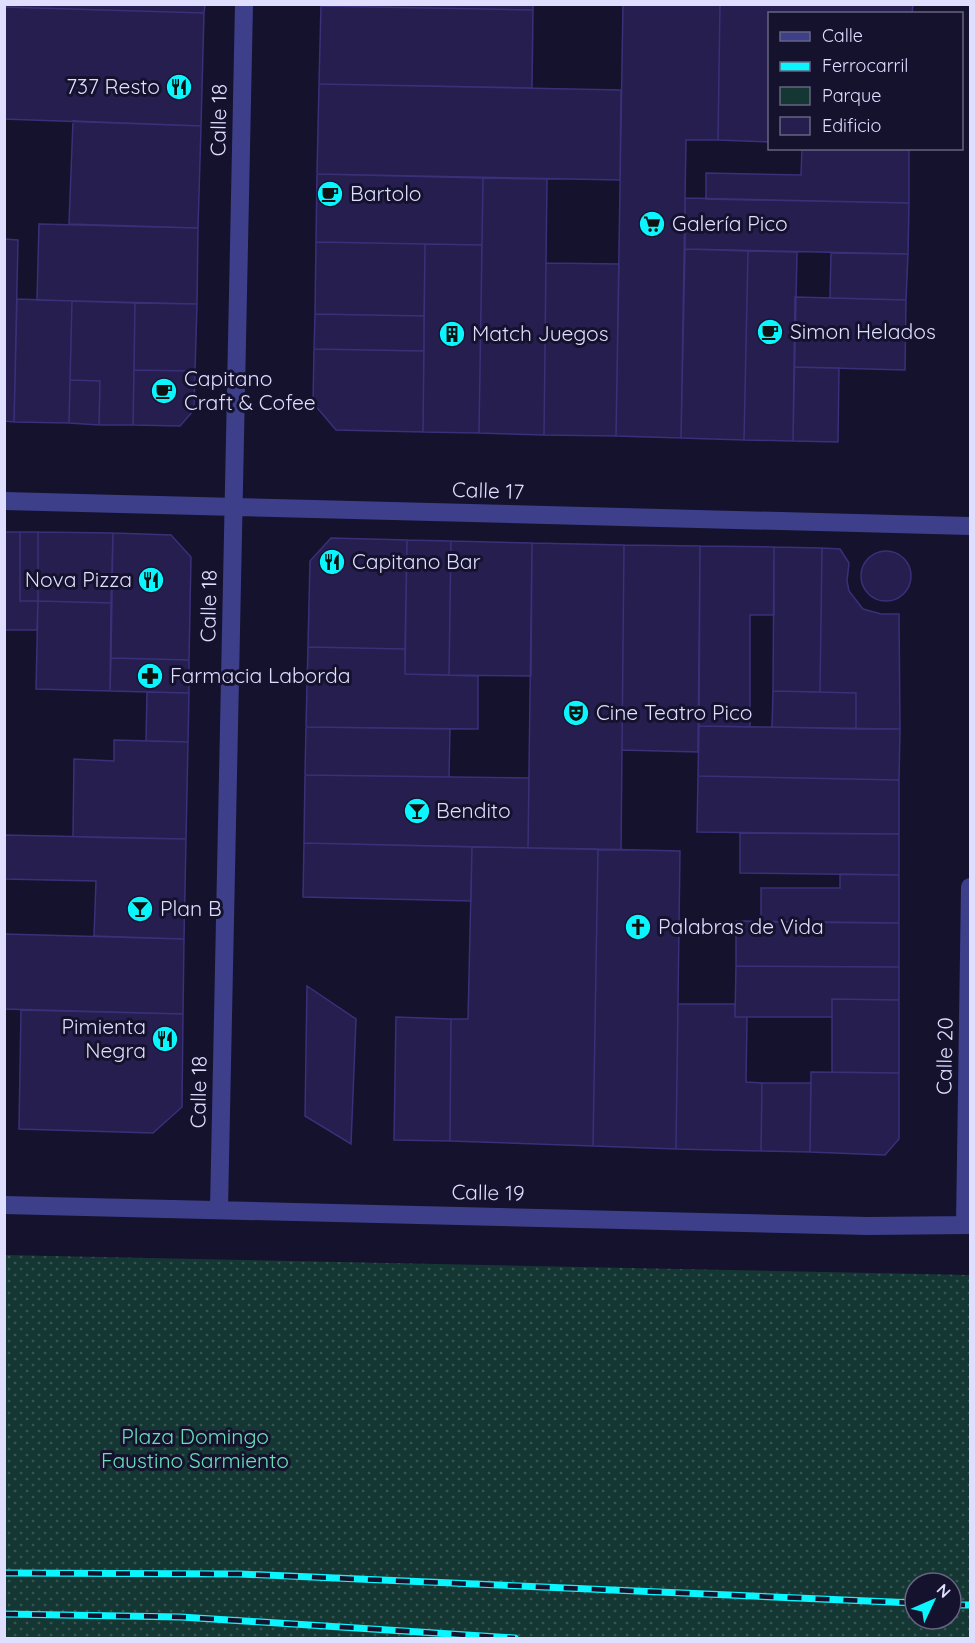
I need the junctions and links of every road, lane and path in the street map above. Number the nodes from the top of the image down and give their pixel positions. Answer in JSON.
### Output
{"nodes":[{"id":1,"x":243,"y":4,"type":"edge"},
{"id":2,"x":4,"y":501,"type":"edge"},
{"id":3,"x":233,"y":506,"type":"junction"},
{"id":4,"x":970,"y":526,"type":"edge"},
{"id":5,"x":970,"y":887,"type":"edge"},
{"id":6,"x":4,"y":1205,"type":"edge"},
{"id":7,"x":219,"y":1209,"type":"junction"},
{"id":8,"x":968,"y":1225,"type":"edge"}],
"edges":[{"from":1,"to":3,"type":"street","name":"Calle 18"},
{"from":2,"to":3,"type":"street","name":"Calle 17"},
{"from":3,"to":4,"type":"street","name":"Calle 17"},
{"from":3,"to":7,"type":"street","name":"Calle 18"},
{"from":5,"to":8,"type":"street","name":"Calle 20"},
{"from":6,"to":7,"type":"street","name":"Calle 19"},
{"from":7,"to":8,"type":"street","name":"Calle 19"}]}
